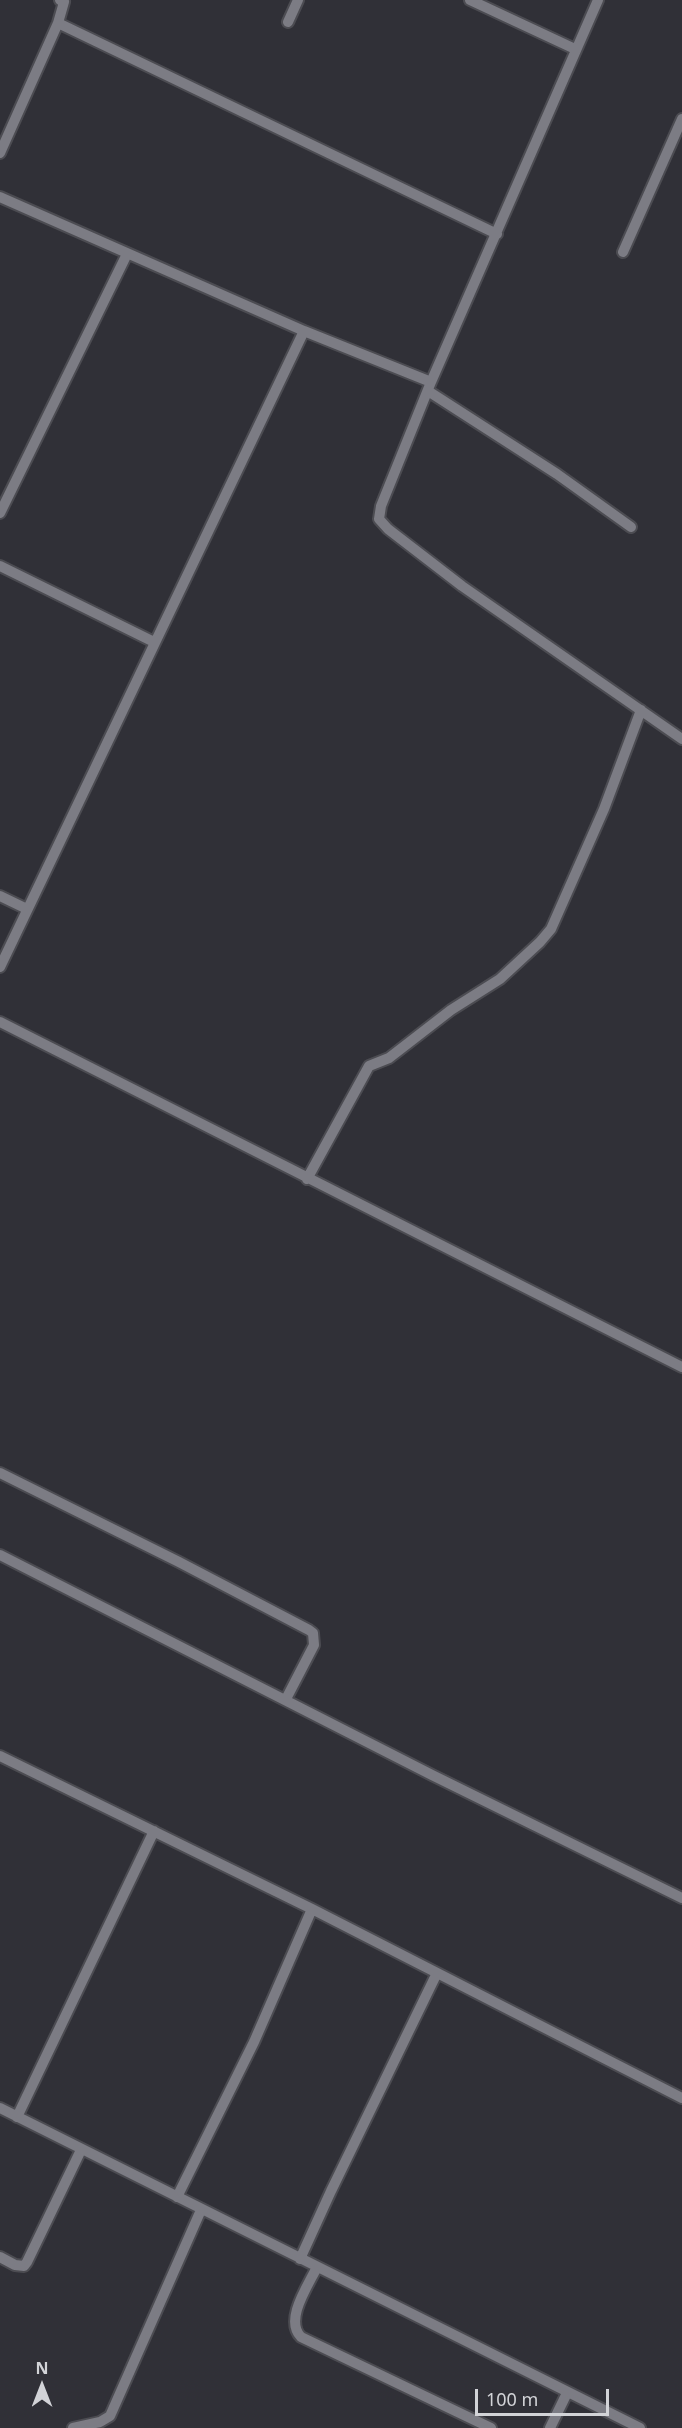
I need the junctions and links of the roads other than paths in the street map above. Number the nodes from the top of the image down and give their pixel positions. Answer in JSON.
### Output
{"nodes":[{"id":1,"x":297,"y":0,"type":"edge"},
{"id":2,"x":470,"y":0,"type":"edge"},
{"id":3,"x":597,"y":0,"type":"edge"},
{"id":4,"x":63,"y":1,"type":"edge"},
{"id":5,"x":288,"y":22,"type":"dead end"},
{"id":6,"x":58,"y":23,"type":"junction"},
{"id":7,"x":575,"y":49,"type":"junction"},
{"id":8,"x":682,"y":119,"type":"edge"},
{"id":9,"x":0,"y":153,"type":"edge"},
{"id":10,"x":0,"y":197,"type":"edge"},
{"id":11,"x":497,"y":234,"type":"junction"},
{"id":12,"x":623,"y":252,"type":"dead end"},
{"id":13,"x":127,"y":254,"type":"junction"},
{"id":14,"x":304,"y":331,"type":"junction"},
{"id":15,"x":430,"y":387,"type":"junction"},
{"id":16,"x":0,"y":513,"type":"edge"},
{"id":17,"x":631,"y":527,"type":"dead end"},
{"id":18,"x":0,"y":566,"type":"edge"},
{"id":19,"x":154,"y":642,"type":"junction"},
{"id":20,"x":641,"y":710,"type":"junction"},
{"id":21,"x":682,"y":739,"type":"edge"},
{"id":22,"x":0,"y":896,"type":"edge"},
{"id":23,"x":27,"y":909,"type":"junction"},
{"id":24,"x":0,"y":967,"type":"edge"},
{"id":25,"x":0,"y":1022,"type":"edge"},
{"id":26,"x":307,"y":1179,"type":"junction"},
{"id":27,"x":682,"y":1367,"type":"edge"},
{"id":28,"x":0,"y":1473,"type":"edge"},
{"id":29,"x":0,"y":1555,"type":"edge"},
{"id":30,"x":286,"y":1699,"type":"junction"},
{"id":31,"x":0,"y":1756,"type":"edge"},
{"id":32,"x":154,"y":1831,"type":"junction"},
{"id":33,"x":682,"y":1898,"type":"edge"},
{"id":34,"x":312,"y":1910,"type":"junction"},
{"id":35,"x":437,"y":1973,"type":"junction"},
{"id":36,"x":682,"y":2098,"type":"edge"},
{"id":37,"x":0,"y":2108,"type":"edge"},
{"id":38,"x":17,"y":2117,"type":"junction"},
{"id":39,"x":81,"y":2150,"type":"junction"},
{"id":40,"x":177,"y":2197,"type":"junction"},
{"id":41,"x":201,"y":2210,"type":"junction"},
{"id":42,"x":0,"y":2257,"type":"edge"},
{"id":43,"x":300,"y":2259,"type":"junction"},
{"id":44,"x":317,"y":2267,"type":"junction"},
{"id":45,"x":567,"y":2393,"type":"junction"},
{"id":46,"x":73,"y":2428,"type":"edge"},
{"id":47,"x":491,"y":2428,"type":"edge"},
{"id":48,"x":550,"y":2428,"type":"edge"},
{"id":49,"x":640,"y":2428,"type":"edge"}],
"edges":[{"from":1,"to":5,"type":"street"},
{"from":2,"to":7,"type":"street"},
{"from":3,"to":7,"type":"street"},
{"from":4,"to":6,"type":"street"},
{"from":6,"to":9,"type":"street"},
{"from":6,"to":11,"type":"street"},
{"from":7,"to":11,"type":"street"},
{"from":8,"to":12,"type":"street"},
{"from":10,"to":13,"type":"street"},
{"from":11,"to":15,"type":"street"},
{"from":13,"to":14,"type":"street"},
{"from":13,"to":16,"type":"street"},
{"from":14,"to":15,"type":"street"},
{"from":14,"to":19,"type":"street"},
{"from":15,"to":17,"type":"street"},
{"from":15,"to":20,"type":"street"},
{"from":18,"to":19,"type":"street"},
{"from":19,"to":23,"type":"street"},
{"from":20,"to":21,"type":"street"},
{"from":20,"to":26,"type":"street"},
{"from":22,"to":23,"type":"street"},
{"from":23,"to":24,"type":"street"},
{"from":25,"to":26,"type":"street"},
{"from":26,"to":27,"type":"street"},
{"from":28,"to":30,"type":"street"},
{"from":29,"to":30,"type":"street"},
{"from":30,"to":33,"type":"street"},
{"from":31,"to":32,"type":"street"},
{"from":32,"to":34,"type":"street"},
{"from":32,"to":38,"type":"street"},
{"from":34,"to":35,"type":"street"},
{"from":34,"to":40,"type":"street"},
{"from":35,"to":36,"type":"street"},
{"from":35,"to":43,"type":"street"},
{"from":37,"to":38,"type":"street"},
{"from":38,"to":39,"type":"street"},
{"from":39,"to":40,"type":"street"},
{"from":39,"to":42,"type":"street"},
{"from":40,"to":41,"type":"street"},
{"from":41,"to":43,"type":"street"},
{"from":41,"to":46,"type":"street"},
{"from":43,"to":44,"type":"street"},
{"from":44,"to":45,"type":"street"},
{"from":44,"to":47,"type":"street"},
{"from":45,"to":48,"type":"street"},
{"from":45,"to":49,"type":"street"}]}
